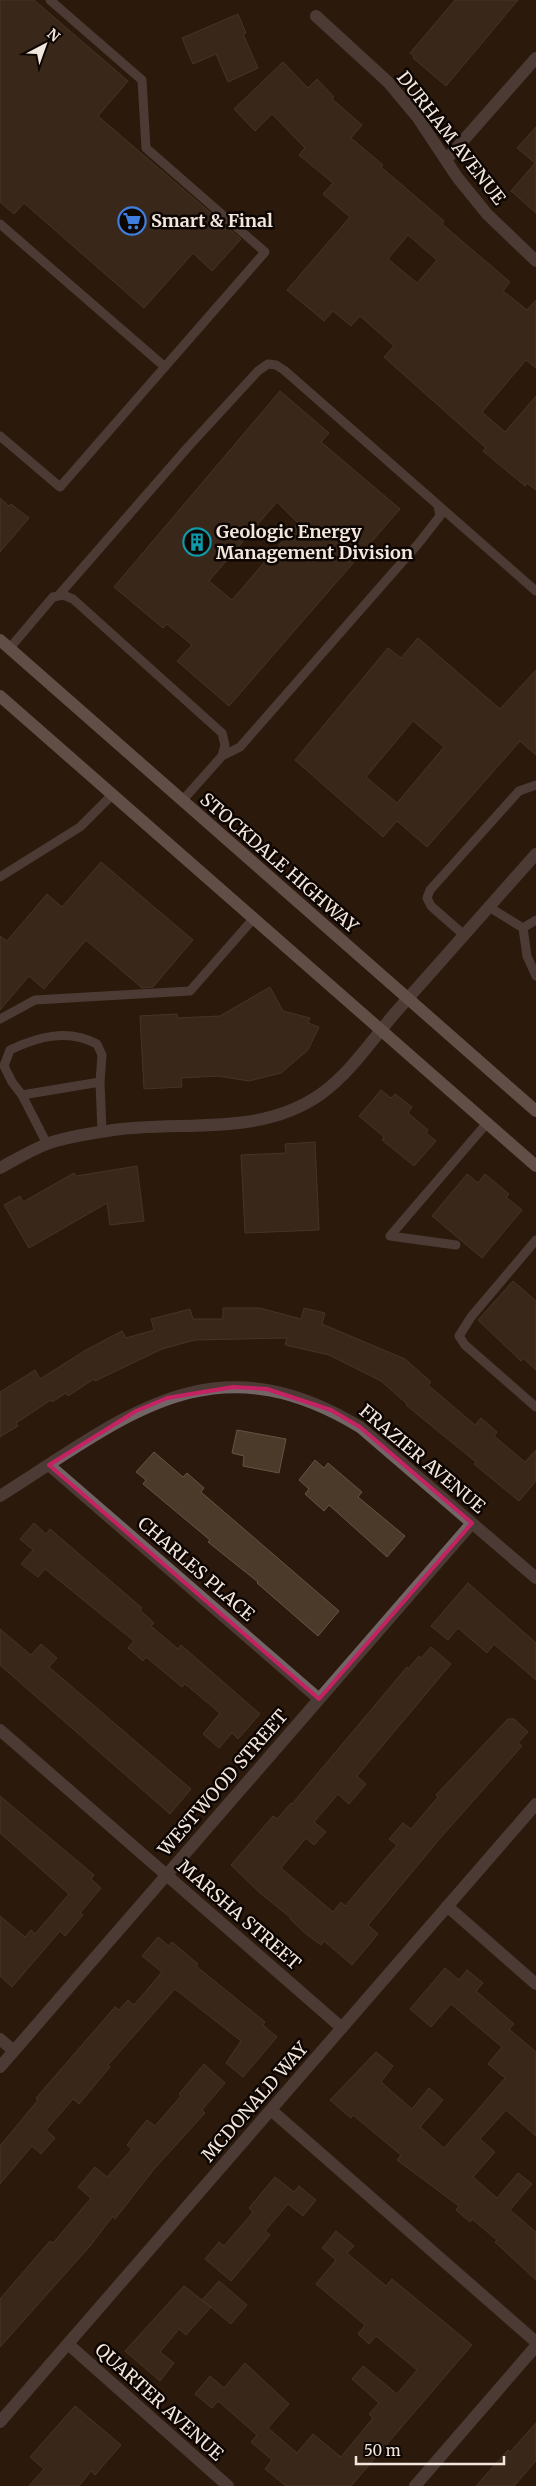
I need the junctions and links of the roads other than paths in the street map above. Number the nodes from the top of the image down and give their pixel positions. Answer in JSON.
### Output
{"nodes":[{"id":1,"x":50,"y":0,"type":"edge"},
{"id":2,"x":316,"y":16,"type":"dead end"},
{"id":3,"x":536,"y":58,"type":"edge"},
{"id":4,"x":446,"y":160,"type":"junction"},
{"id":5,"x":1,"y":227,"type":"edge"},
{"id":6,"x":536,"y":261,"type":"edge"},
{"id":7,"x":165,"y":367,"type":"junction"},
{"id":8,"x":0,"y":436,"type":"edge"},
{"id":9,"x":438,"y":505,"type":"junction"},
{"id":10,"x":536,"y":591,"type":"edge"},
{"id":11,"x":58,"y":596,"type":"junction"},
{"id":12,"x":5,"y":644,"type":"edge"},
{"id":13,"x":0,"y":696,"type":"edge"},
{"id":14,"x":222,"y":756,"type":"junction"},
{"id":15,"x":536,"y":785,"type":"edge"},
{"id":16,"x":112,"y":795,"type":"junction"},
{"id":17,"x":182,"y":800,"type":"junction"},
{"id":18,"x":536,"y":854,"type":"edge"},
{"id":19,"x":0,"y":877,"type":"edge"},
{"id":20,"x":489,"y":907,"type":"junction"},
{"id":21,"x":254,"y":918,"type":"junction"},
{"id":22,"x":536,"y":920,"type":"edge"},
{"id":23,"x":523,"y":928,"type":"junction"},
{"id":24,"x":464,"y":935,"type":"junction"},
{"id":25,"x":536,"y":976,"type":"edge"},
{"id":26,"x":407,"y":998,"type":"junction"},
{"id":27,"x":0,"y":1019,"type":"edge"},
{"id":28,"x":381,"y":1030,"type":"junction"},
{"id":29,"x":2,"y":1067,"type":"edge"},
{"id":30,"x":100,"y":1082,"type":"junction"},
{"id":31,"x":22,"y":1095,"type":"junction"},
{"id":32,"x":536,"y":1111,"type":"edge"},
{"id":33,"x":487,"y":1123,"type":"junction"},
{"id":34,"x":102,"y":1132,"type":"junction"},
{"id":35,"x":47,"y":1144,"type":"junction"},
{"id":36,"x":536,"y":1166,"type":"edge"},
{"id":37,"x":0,"y":1168,"type":"edge"},
{"id":38,"x":456,"y":1245,"type":"dead end"},
{"id":39,"x":535,"y":1245,"type":"edge"},
{"id":40,"x":536,"y":1407,"type":"edge"},
{"id":41,"x":49,"y":1465,"type":"junction"},
{"id":42,"x":0,"y":1496,"type":"edge"},
{"id":43,"x":472,"y":1523,"type":"junction"},
{"id":44,"x":536,"y":1578,"type":"edge"},
{"id":45,"x":319,"y":1699,"type":"junction"},
{"id":46,"x":0,"y":1730,"type":"edge"},
{"id":47,"x":536,"y":1804,"type":"edge"},
{"id":48,"x":166,"y":1875,"type":"junction"},
{"id":49,"x":448,"y":1906,"type":"junction"},
{"id":50,"x":536,"y":1984,"type":"edge"},
{"id":51,"x":342,"y":2028,"type":"junction"},
{"id":52,"x":0,"y":2039,"type":"edge"},
{"id":53,"x":14,"y":2051,"type":"junction"},
{"id":54,"x":0,"y":2067,"type":"edge"},
{"id":55,"x":271,"y":2110,"type":"junction"},
{"id":56,"x":536,"y":2342,"type":"edge"},
{"id":57,"x":68,"y":2344,"type":"junction"},
{"id":58,"x":536,"y":2346,"type":"edge"},
{"id":59,"x":0,"y":2422,"type":"edge"},
{"id":60,"x":228,"y":2486,"type":"edge"},
{"id":61,"x":415,"y":2486,"type":"edge"}],
"edges":[{"from":1,"to":7,"type":"lane"},
{"from":2,"to":4,"type":"street","name":"DURHAM AVENUE"},
{"from":3,"to":4,"type":"street"},
{"from":4,"to":6,"type":"street","name":"DURHAM AVENUE"},
{"from":5,"to":7,"type":"lane"},
{"from":7,"to":8,"type":"lane"},
{"from":9,"to":10,"type":"lane"},
{"from":9,"to":11,"type":"lane"},
{"from":9,"to":14,"type":"lane"},
{"from":11,"to":12,"type":"lane"},
{"from":11,"to":14,"type":"lane"},
{"from":12,"to":17,"type":"main road","name":"STOCKDALE HIGHWAY"},
{"from":13,"to":16,"type":"main road"},
{"from":14,"to":17,"type":"lane"},
{"from":15,"to":24,"type":"lane"},
{"from":16,"to":19,"type":"lane"},
{"from":16,"to":21,"type":"main road"},
{"from":17,"to":26,"type":"main road","name":"STOCKDALE HIGHWAY"},
{"from":18,"to":20,"type":"street"},
{"from":20,"to":23,"type":"lane"},
{"from":20,"to":24,"type":"street"},
{"from":21,"to":27,"type":"lane"},
{"from":21,"to":28,"type":"main road"},
{"from":22,"to":23,"type":"lane"},
{"from":23,"to":25,"type":"lane"},
{"from":24,"to":26,"type":"street"},
{"from":26,"to":28,"type":"street"},
{"from":26,"to":32,"type":"main road","name":"STOCKDALE HIGHWAY"},
{"from":28,"to":33,"type":"main road"},
{"from":28,"to":34,"type":"street"},
{"from":29,"to":30,"type":"lane"},
{"from":29,"to":31,"type":"lane"},
{"from":30,"to":31,"type":"lane"},
{"from":30,"to":34,"type":"lane"},
{"from":31,"to":35,"type":"lane"},
{"from":33,"to":36,"type":"main road"},
{"from":33,"to":38,"type":"lane"},
{"from":34,"to":35,"type":"street"},
{"from":35,"to":37,"type":"street"},
{"from":39,"to":40,"type":"lane"},
{"from":41,"to":42,"type":"street","name":"FRAZIER AVENUE"},
{"from":41,"to":43,"type":"street","name":"FRAZIER AVENUE"},
{"from":41,"to":45,"type":"street","name":"CHARLES PLACE"},
{"from":43,"to":44,"type":"street","name":"FRAZIER AVENUE"},
{"from":43,"to":45,"type":"street","name":"WESTWOOD STREET"},
{"from":45,"to":48,"type":"street","name":"WESTWOOD STREET"},
{"from":46,"to":48,"type":"street","name":"MARSHA STREET"},
{"from":47,"to":49,"type":"street","name":"MCDONALD WAY"},
{"from":48,"to":51,"type":"street","name":"MARSHA STREET"},
{"from":48,"to":53,"type":"street","name":"WESTWOOD STREET"},
{"from":49,"to":50,"type":"street"},
{"from":49,"to":51,"type":"street","name":"MCDONALD WAY"},
{"from":51,"to":55,"type":"street","name":"MCDONALD WAY"},
{"from":52,"to":53,"type":"street"},
{"from":53,"to":54,"type":"street","name":"WESTWOOD STREET"},
{"from":55,"to":56,"type":"street"},
{"from":55,"to":57,"type":"street","name":"MCDONALD WAY"},
{"from":57,"to":59,"type":"street","name":"MCDONALD WAY"},
{"from":57,"to":60,"type":"street","name":"QUARTER AVENUE"},
{"from":58,"to":61,"type":"street"}]}
